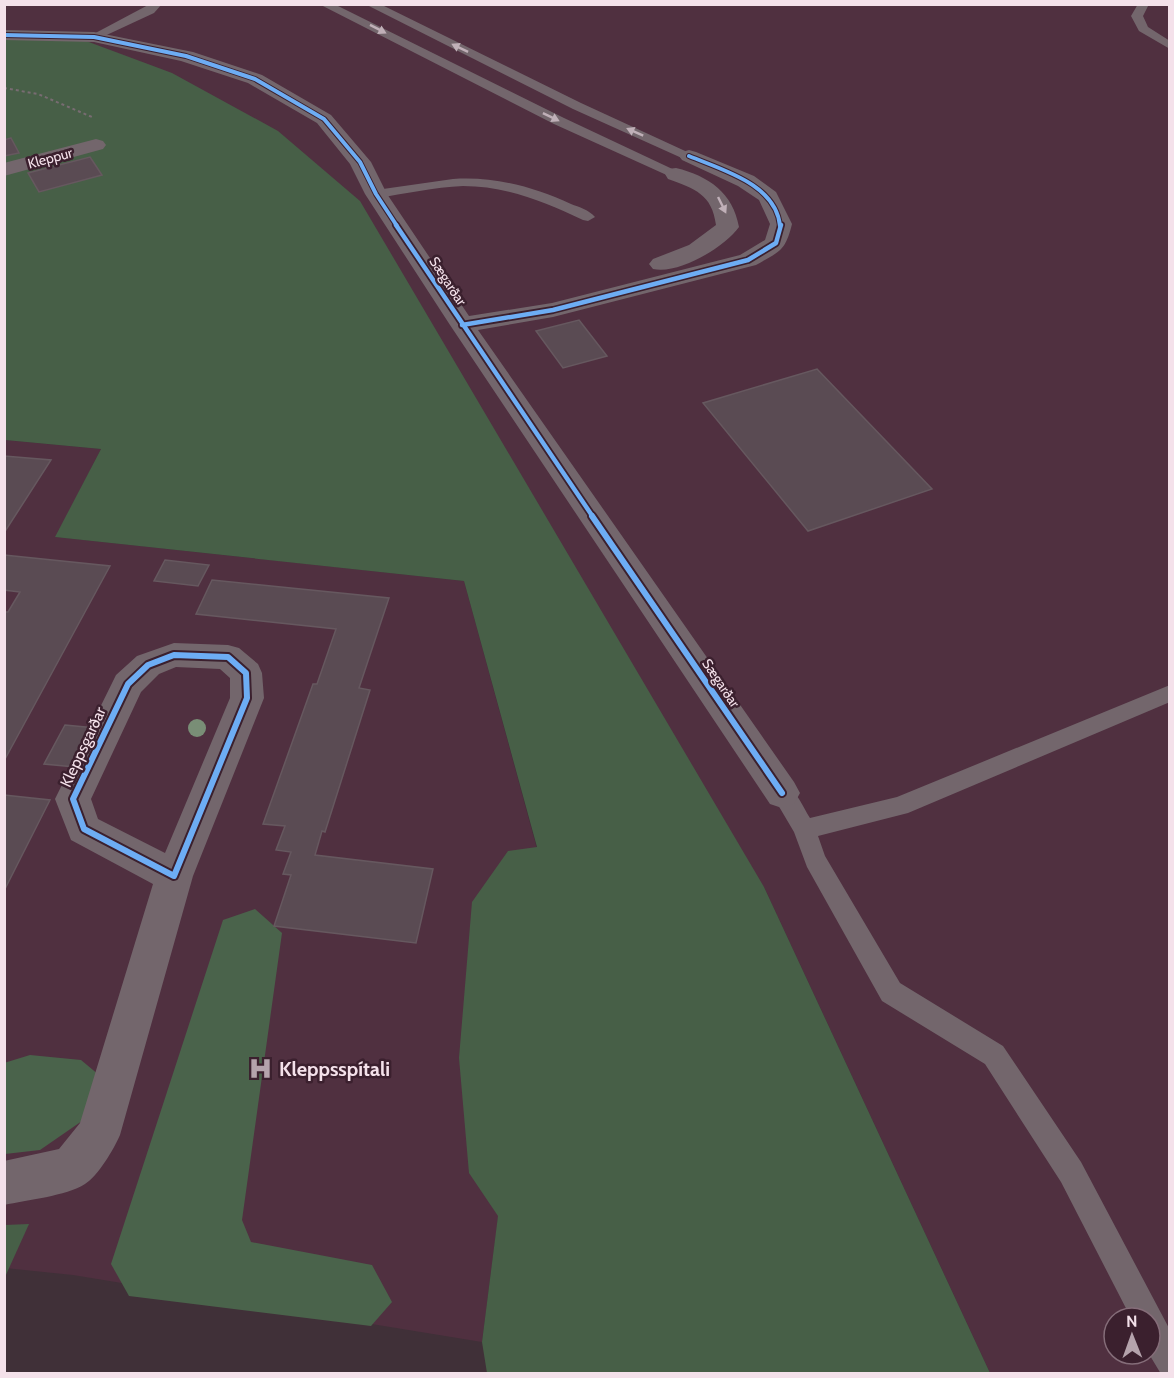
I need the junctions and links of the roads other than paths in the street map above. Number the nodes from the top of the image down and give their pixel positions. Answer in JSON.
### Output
{"nodes":[{"id":1,"x":157,"y":4,"type":"edge"},
{"id":2,"x":324,"y":4,"type":"edge"},
{"id":3,"x":370,"y":4,"type":"edge"},
{"id":4,"x":1144,"y":4,"type":"edge"},
{"id":5,"x":4,"y":35,"type":"edge"},
{"id":6,"x":94,"y":37,"type":"junction"},
{"id":7,"x":1170,"y":46,"type":"edge"},
{"id":8,"x":96,"y":145,"type":"road end"},
{"id":9,"x":682,"y":165,"type":"junction"},
{"id":10,"x":4,"y":171,"type":"edge"},
{"id":11,"x":376,"y":194,"type":"junction"},
{"id":12,"x":588,"y":217,"type":"dead end"},
{"id":13,"x":462,"y":324,"type":"junction"},
{"id":14,"x":1170,"y":693,"type":"edge"},
{"id":15,"x":782,"y":793,"type":"joint"},
{"id":16,"x":804,"y":829,"type":"junction"},
{"id":17,"x":174,"y":876,"type":"junction"},
{"id":18,"x":4,"y":1183,"type":"edge"},
{"id":19,"x":1141,"y":1306,"type":"edge"},
{"id":20,"x":1162,"y":1347,"type":"edge"},
{"id":21,"x":1170,"y":1362,"type":"edge"}],
"edges":[{"from":1,"to":6,"type":"lane"},
{"from":2,"to":9,"type":"lane","one_way":true},
{"from":9,"to":3,"type":"lane","one_way":true},
{"from":4,"to":7,"type":"lane"},
{"from":5,"to":6,"type":"street","name":"Sægarðar"},
{"from":6,"to":11,"type":"street","name":"Sægarðar"},
{"from":8,"to":10,"type":"street","name":"Kleppur"},
{"from":9,"to":13,"type":"street","one_way":true},
{"from":9,"to":13,"type":"street"},
{"from":11,"to":12,"type":"lane"},
{"from":11,"to":13,"type":"street","name":"Sægarðar"},
{"from":13,"to":15,"type":"street","name":"Sægarðar"},
{"from":14,"to":16,"type":"lane"},
{"from":15,"to":16,"type":"lane"},
{"from":16,"to":19,"type":"lane"},
{"from":17,"to":17,"type":"street","name":"Kleppsgarðar"},
{"from":17,"to":18,"type":"street","name":"Kleppsgarðar"},
{"from":20,"to":21,"type":"lane"}]}
